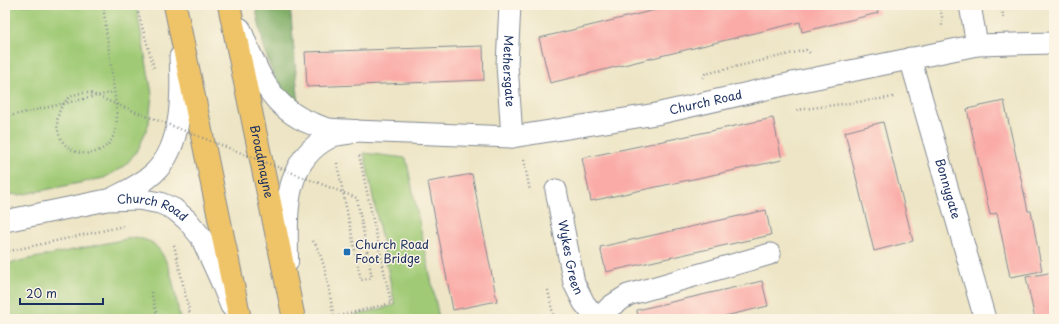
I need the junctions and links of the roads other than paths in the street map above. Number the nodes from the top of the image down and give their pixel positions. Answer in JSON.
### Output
{"nodes":[{"id":1,"x":230,"y":5,"type":"edge"},
{"id":2,"x":510,"y":5,"type":"edge"},
{"id":3,"x":970,"y":5,"type":"edge"},
{"id":4,"x":176,"y":10,"type":"edge"},
{"id":5,"x":1054,"y":43,"type":"edge"},
{"id":6,"x":977,"y":45,"type":"junction"},
{"id":7,"x":910,"y":58,"type":"junction"},
{"id":8,"x":512,"y":137,"type":"junction"},
{"id":9,"x":356,"y":140,"type":"junction"},
{"id":10,"x":556,"y":190,"type":"dead end"},
{"id":11,"x":107,"y":200,"type":"junction"},
{"id":12,"x":5,"y":221,"type":"edge"},
{"id":13,"x":770,"y":254,"type":"dead end"},
{"id":14,"x":286,"y":280,"type":"junction"},
{"id":15,"x":236,"y":319,"type":"edge"},
{"id":16,"x":240,"y":319,"type":"edge"},
{"id":17,"x":294,"y":319,"type":"edge"},
{"id":18,"x":598,"y":319,"type":"edge"},
{"id":19,"x":985,"y":319,"type":"edge"}],
"edges":[{"from":1,"to":9,"type":"street","name":"Church Road"},
{"from":1,"to":14,"type":"main road","name":"Broadmayne"},
{"from":2,"to":8,"type":"street","name":"Methersgate"},
{"from":3,"to":6,"type":"street"},
{"from":4,"to":11,"type":"street"},
{"from":4,"to":16,"type":"main road"},
{"from":5,"to":6,"type":"street","name":"Church Road"},
{"from":6,"to":7,"type":"street","name":"Church Road"},
{"from":7,"to":8,"type":"street","name":"Church Road"},
{"from":7,"to":19,"type":"street","name":"Bonnygate"},
{"from":8,"to":9,"type":"street","name":"Church Road"},
{"from":9,"to":14,"type":"street","name":"Church Road"},
{"from":10,"to":18,"type":"street","name":"Wykes Green"},
{"from":11,"to":12,"type":"street","name":"Church Road"},
{"from":11,"to":15,"type":"street","name":"Church Road"},
{"from":13,"to":18,"type":"street"},
{"from":14,"to":17,"type":"main road","name":"Broadmayne"}]}
